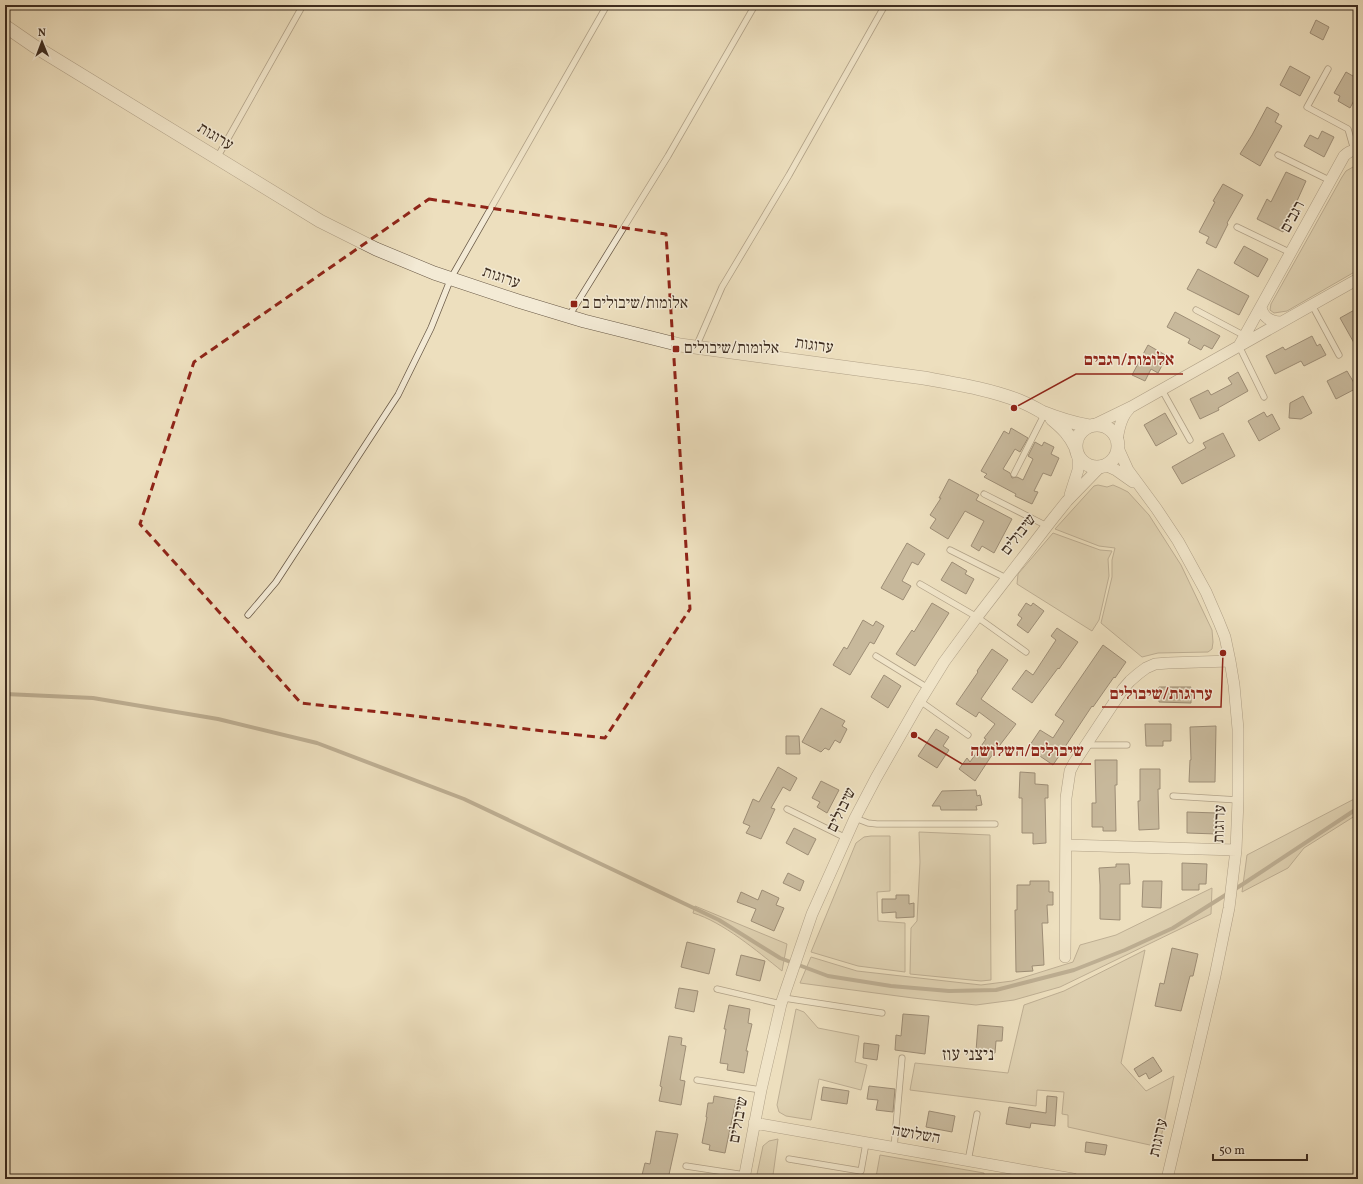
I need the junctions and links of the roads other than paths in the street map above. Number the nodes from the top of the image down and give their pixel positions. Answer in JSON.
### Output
{"nodes":[{"id":1,"x":303,"y":5,"type":"edge"},
{"id":2,"x":607,"y":5,"type":"edge"},
{"id":3,"x":755,"y":5,"type":"edge"},
{"id":4,"x":885,"y":5,"type":"edge"},
{"id":5,"x":5,"y":26,"type":"edge"},
{"id":6,"x":1328,"y":69,"type":"dead end"},
{"id":7,"x":1356,"y":150,"type":"edge"},
{"id":8,"x":1278,"y":155,"type":"dead end"},
{"id":9,"x":217,"y":158,"type":"junction"},
{"id":10,"x":1331,"y":182,"type":"junction"},
{"id":11,"x":1237,"y":227,"type":"dead end"},
{"id":12,"x":1291,"y":254,"type":"junction"},
{"id":13,"x":451,"y":278,"type":"junction"},
{"id":14,"x":1358,"y":279,"type":"edge"},
{"id":15,"x":1312,"y":305,"type":"junction"},
{"id":16,"x":1261,"y":307,"type":"junction"},
{"id":17,"x":1196,"y":310,"type":"dead end"},
{"id":18,"x":569,"y":317,"type":"junction"},
{"id":19,"x":1282,"y":322,"type":"junction"},
{"id":20,"x":1245,"y":336,"type":"junction"},
{"id":21,"x":1239,"y":346,"type":"junction"},
{"id":22,"x":696,"y":348,"type":"junction"},
{"id":23,"x":1339,"y":355,"type":"dead end"},
{"id":24,"x":1162,"y":390,"type":"junction"},
{"id":25,"x":1264,"y":397,"type":"dead end"},
{"id":26,"x":1131,"y":407,"type":"junction"},
{"id":27,"x":1044,"y":412,"type":"junction"},
{"id":28,"x":1092,"y":426,"type":"junction"},
{"id":29,"x":1190,"y":440,"type":"dead end"},
{"id":30,"x":1117,"y":444,"type":"junction"},
{"id":31,"x":1077,"y":452,"type":"junction"},
{"id":32,"x":1103,"y":465,"type":"junction"},
{"id":33,"x":1014,"y":474,"type":"dead end"},
{"id":34,"x":1140,"y":487,"type":"junction"},
{"id":35,"x":984,"y":494,"type":"dead end"},
{"id":36,"x":1067,"y":501,"type":"junction"},
{"id":37,"x":1047,"y":526,"type":"junction"},
{"id":38,"x":950,"y":550,"type":"dead end"},
{"id":39,"x":1006,"y":578,"type":"junction"},
{"id":40,"x":920,"y":584,"type":"dead end"},
{"id":41,"x":248,"y":615,"type":"dead end"},
{"id":42,"x":977,"y":617,"type":"junction"},
{"id":43,"x":1026,"y":652,"type":"dead end"},
{"id":44,"x":876,"y":656,"type":"dead end"},
{"id":45,"x":1230,"y":661,"type":"junction"},
{"id":46,"x":928,"y":688,"type":"junction"},
{"id":47,"x":920,"y":701,"type":"junction"},
{"id":48,"x":968,"y":735,"type":"dead end"},
{"id":49,"x":1086,"y":745,"type":"junction"},
{"id":50,"x":1127,"y":745,"type":"dead end"},
{"id":51,"x":1174,"y":796,"type":"dead end"},
{"id":52,"x":1238,"y":800,"type":"junction"},
{"id":53,"x":787,"y":809,"type":"dead end"},
{"id":54,"x":855,"y":818,"type":"junction"},
{"id":55,"x":995,"y":824,"type":"dead end"},
{"id":56,"x":846,"y":838,"type":"junction"},
{"id":57,"x":1066,"y":845,"type":"junction"},
{"id":58,"x":1236,"y":850,"type":"junction"},
{"id":59,"x":1065,"y":956,"type":"dead end"},
{"id":60,"x":717,"y":989,"type":"dead end"},
{"id":61,"x":782,"y":1001,"type":"junction"},
{"id":62,"x":882,"y":1013,"type":"dead end"},
{"id":63,"x":902,"y":1058,"type":"dead end"},
{"id":64,"x":697,"y":1080,"type":"dead end"},
{"id":65,"x":761,"y":1090,"type":"junction"},
{"id":66,"x":977,"y":1114,"type":"dead end"},
{"id":67,"x":754,"y":1123,"type":"junction"},
{"id":68,"x":866,"y":1143,"type":"junction"},
{"id":69,"x":894,"y":1148,"type":"junction"},
{"id":70,"x":789,"y":1159,"type":"dead end"},
{"id":71,"x":968,"y":1161,"type":"junction"},
{"id":72,"x":686,"y":1166,"type":"dead end"},
{"id":73,"x":745,"y":1177,"type":"edge"},
{"id":74,"x":1073,"y":1179,"type":"edge"},
{"id":75,"x":1167,"y":1179,"type":"edge"}],
"edges":[{"from":1,"to":9,"type":"lane"},
{"from":2,"to":13,"type":"lane"},
{"from":3,"to":18,"type":"lane"},
{"from":4,"to":22,"type":"lane"},
{"from":5,"to":9,"type":"street","name":"ערוגות"},
{"from":6,"to":7,"type":"lane"},
{"from":7,"to":10,"type":"street","name":"רגבים"},
{"from":8,"to":10,"type":"lane"},
{"from":9,"to":13,"type":"street","name":"ערוגות"},
{"from":10,"to":12,"type":"street","name":"רגבים"},
{"from":11,"to":12,"type":"lane"},
{"from":12,"to":16,"type":"street","name":"רגבים"},
{"from":13,"to":18,"type":"street","name":"ערוגות"},
{"from":13,"to":41,"type":"lane"},
{"from":14,"to":15,"type":"street","name":"רגבים"},
{"from":15,"to":19,"type":"street","name":"רגבים"},
{"from":15,"to":23,"type":"lane"},
{"from":16,"to":19,"type":"street"},
{"from":16,"to":20,"type":"street","name":"רגבים"},
{"from":17,"to":20,"type":"lane"},
{"from":18,"to":22,"type":"street","name":"ערוגות"},
{"from":19,"to":21,"type":"street","name":"רגבים"},
{"from":20,"to":21,"type":"street","name":"רגבים"},
{"from":21,"to":24,"type":"street","name":"רגבים"},
{"from":21,"to":25,"type":"lane"},
{"from":22,"to":27,"type":"street","name":"ערוגות"},
{"from":24,"to":26,"type":"street","name":"רגבים"},
{"from":24,"to":29,"type":"lane"},
{"from":26,"to":28,"type":"street","name":"רגבים"},
{"from":26,"to":30,"type":"street","name":"רגבים"},
{"from":27,"to":28,"type":"street","name":"ערוגות"},
{"from":27,"to":31,"type":"street","name":"ערוגות"},
{"from":27,"to":33,"type":"lane"},
{"from":28,"to":30,"type":"street"},
{"from":28,"to":31,"type":"street"},
{"from":30,"to":32,"type":"street"},
{"from":30,"to":34,"type":"street","name":"ערוגות"},
{"from":31,"to":32,"type":"street"},
{"from":31,"to":36,"type":"street","name":"שיבולים"},
{"from":32,"to":34,"type":"street","name":"ערוגות"},
{"from":32,"to":36,"type":"street","name":"שיבולים"},
{"from":34,"to":45,"type":"street","name":"ערוגות"},
{"from":35,"to":37,"type":"lane"},
{"from":36,"to":37,"type":"street","name":"שיבולים"},
{"from":37,"to":39,"type":"street","name":"שיבולים"},
{"from":38,"to":39,"type":"lane"},
{"from":39,"to":42,"type":"street","name":"שיבולים"},
{"from":40,"to":42,"type":"lane"},
{"from":42,"to":43,"type":"lane"},
{"from":42,"to":46,"type":"street","name":"שיבולים"},
{"from":44,"to":46,"type":"lane"},
{"from":45,"to":49,"type":"street"},
{"from":45,"to":52,"type":"street","name":"ערוגות"},
{"from":46,"to":47,"type":"street","name":"שיבולים"},
{"from":47,"to":48,"type":"lane"},
{"from":47,"to":54,"type":"street","name":"שיבולים"},
{"from":49,"to":50,"type":"lane"},
{"from":49,"to":57,"type":"street"},
{"from":51,"to":52,"type":"lane"},
{"from":52,"to":58,"type":"street","name":"ערוגות"},
{"from":53,"to":56,"type":"lane"},
{"from":54,"to":55,"type":"lane"},
{"from":54,"to":56,"type":"street","name":"שיבולים"},
{"from":56,"to":61,"type":"street","name":"שיבולים"},
{"from":57,"to":58,"type":"street"},
{"from":57,"to":59,"type":"street"},
{"from":58,"to":75,"type":"street","name":"ערוגות"},
{"from":60,"to":61,"type":"lane"},
{"from":61,"to":62,"type":"lane"},
{"from":61,"to":65,"type":"street","name":"שיבולים"},
{"from":63,"to":69,"type":"lane"},
{"from":64,"to":65,"type":"lane"},
{"from":65,"to":67,"type":"street","name":"שיבולים"},
{"from":66,"to":71,"type":"lane"},
{"from":67,"to":68,"type":"street","name":"השלושה"},
{"from":67,"to":73,"type":"street","name":"שיבולים"},
{"from":68,"to":69,"type":"street","name":"השלושה"},
{"from":68,"to":70,"type":"lane"},
{"from":69,"to":71,"type":"street","name":"השלושה"},
{"from":71,"to":74,"type":"street","name":"השלושה"},
{"from":72,"to":73,"type":"lane"}]}
